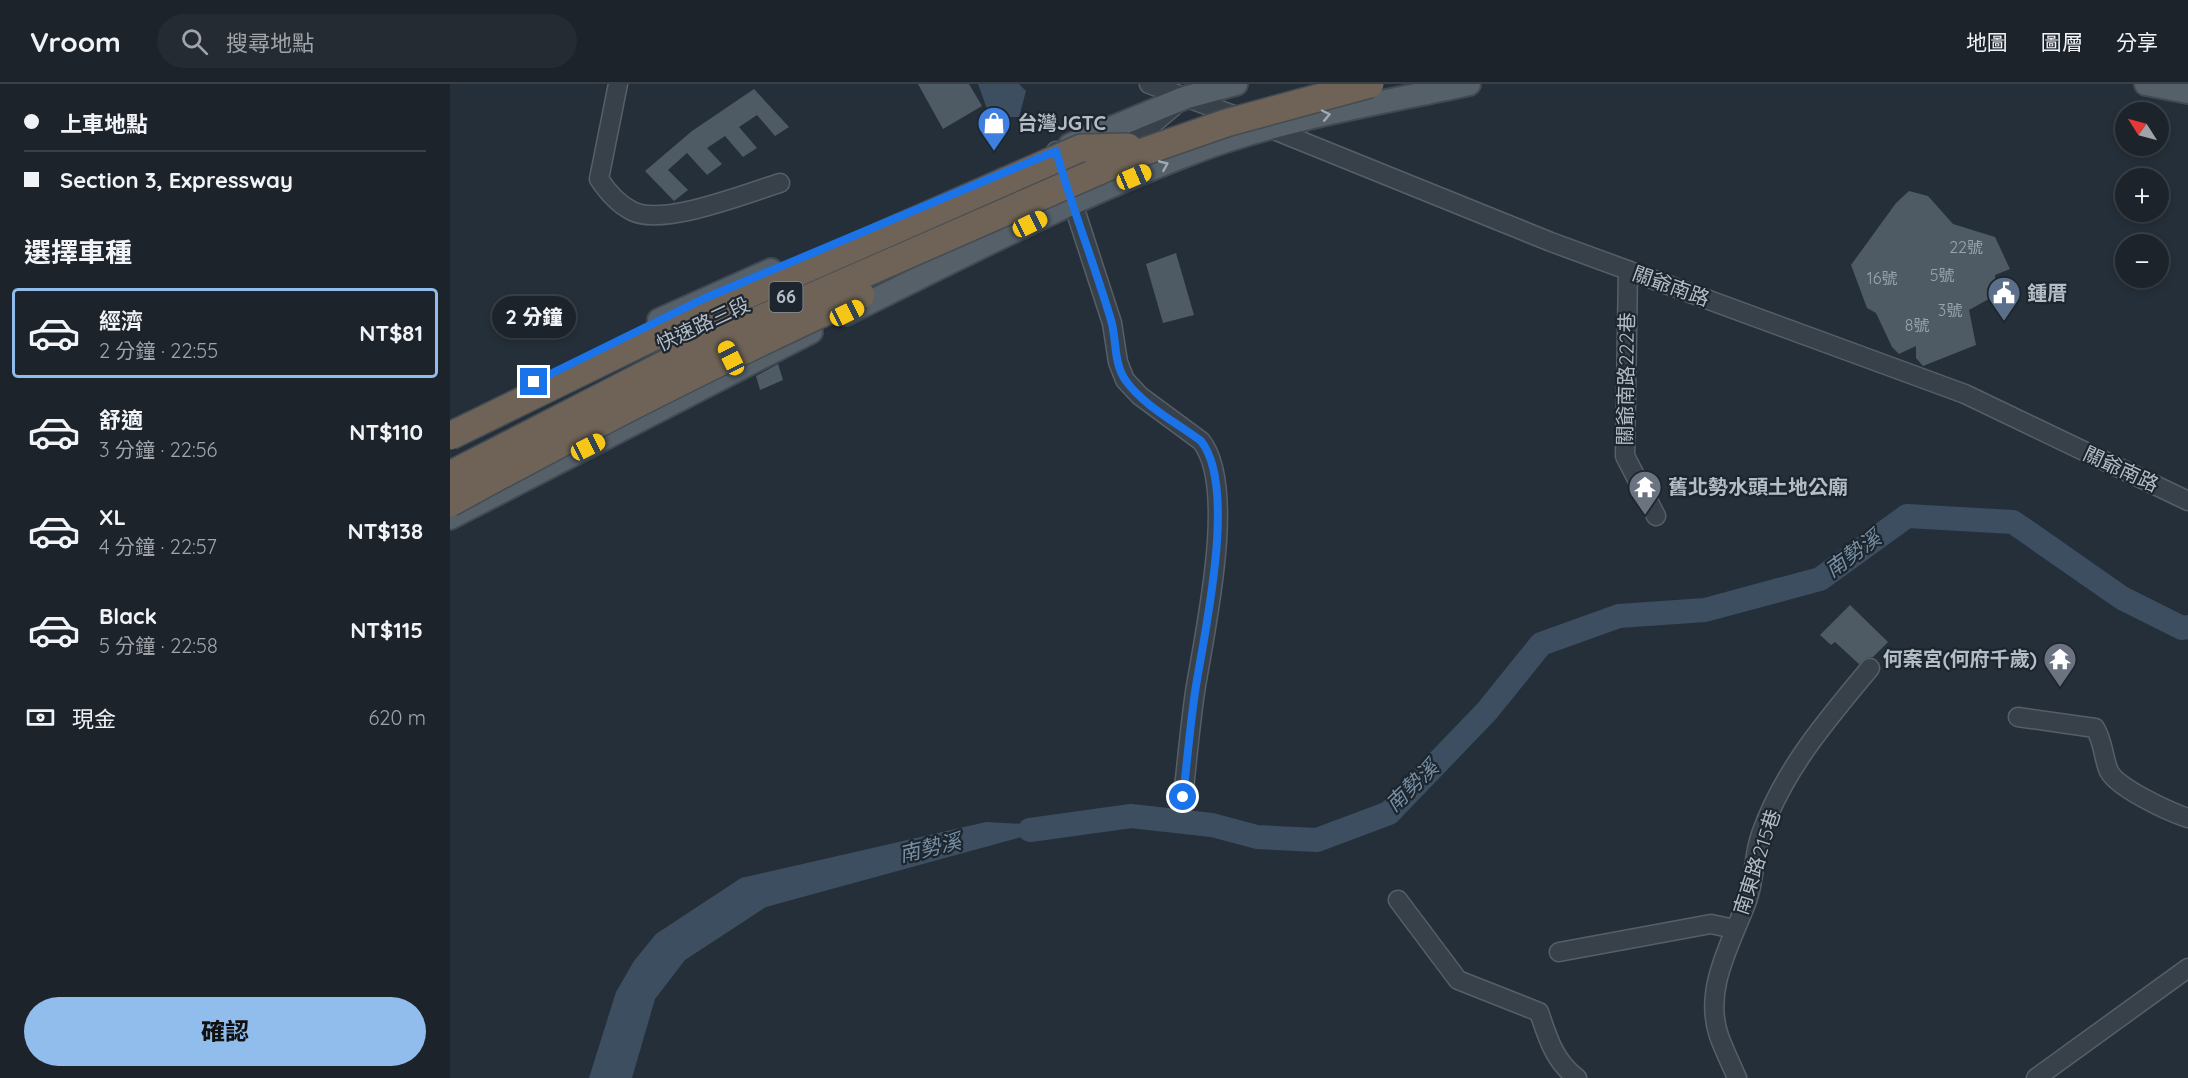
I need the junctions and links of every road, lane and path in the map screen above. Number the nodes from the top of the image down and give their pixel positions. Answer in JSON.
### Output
{"nodes":[{"id":1,"x":618,"y":84,"type":"edge"},
{"id":2,"x":1149,"y":84,"type":"edge"},
{"id":3,"x":1236,"y":84,"type":"edge"},
{"id":4,"x":1303,"y":84,"type":"edge"},
{"id":5,"x":1370,"y":84,"type":"edge"},
{"id":6,"x":1469,"y":84,"type":"edge"},
{"id":7,"x":2146,"y":84,"type":"edge"},
{"id":8,"x":2188,"y":92,"type":"edge"},
{"id":9,"x":1184,"y":98,"type":"junction"},
{"id":10,"x":1269,"y":128,"type":"junction"},
{"id":11,"x":1128,"y":147,"type":"junction"},
{"id":12,"x":1064,"y":180,"type":"junction"},
{"id":13,"x":780,"y":183,"type":"dead end"},
{"id":14,"x":1628,"y":270,"type":"junction"},
{"id":15,"x":707,"y":309,"type":"junction"},
{"id":16,"x":725,"y":345,"type":"junction"},
{"id":17,"x":737,"y":371,"type":"junction"},
{"id":18,"x":450,"y":423,"type":"edge"},
{"id":19,"x":450,"y":436,"type":"edge"},
{"id":20,"x":450,"y":446,"type":"edge"},
{"id":21,"x":450,"y":459,"type":"edge"},
{"id":22,"x":450,"y":475,"type":"edge"},
{"id":23,"x":450,"y":486,"type":"edge"},
{"id":24,"x":2188,"y":501,"type":"edge"},
{"id":25,"x":452,"y":507,"type":"edge"},
{"id":26,"x":1656,"y":516,"type":"dead end"},
{"id":27,"x":1870,"y":668,"type":"dead end"},
{"id":28,"x":2018,"y":717,"type":"dead end"},
{"id":29,"x":1183,"y":797,"type":"dead end"},
{"id":30,"x":2188,"y":818,"type":"edge"},
{"id":31,"x":1398,"y":900,"type":"dead end"},
{"id":32,"x":1734,"y":929,"type":"junction"},
{"id":33,"x":1559,"y":952,"type":"dead end"},
{"id":34,"x":2188,"y":968,"type":"edge"},
{"id":35,"x":1577,"y":1078,"type":"edge"},
{"id":36,"x":1737,"y":1078,"type":"edge"},
{"id":37,"x":2036,"y":1078,"type":"edge"}],
"edges":[{"from":1,"to":13,"type":"street"},
{"from":2,"to":9,"type":"street","name":"關爺南路"},
{"from":3,"to":9,"type":"main road","number":"66"},
{"from":4,"to":11,"type":"highway","number":"66"},
{"from":5,"to":12,"type":"highway","number":"66","bridge":true},
{"from":10,"to":6,"type":"main road","number":"66","one_way":true},
{"from":7,"to":8,"type":"main road"},
{"from":9,"to":10,"type":"street","name":"關爺南路"},
{"from":9,"to":12,"type":"main road","number":"66"},
{"from":12,"to":10,"type":"main road","number":"66","one_way":true},
{"from":10,"to":14,"type":"street","name":"關爺南路"},
{"from":11,"to":19,"type":"highway","bridge":true},
{"from":11,"to":21,"type":"highway","number":"66"},
{"from":12,"to":15,"type":"main road","number":"66"},
{"from":12,"to":16,"type":"street","name":"快速路三段"},
{"from":12,"to":17,"type":"main road","number":"66"},
{"from":12,"to":22,"type":"highway","number":"66","bridge":true},
{"from":12,"to":25,"type":"highway","bridge":true},
{"from":12,"to":29,"type":"street"},
{"from":14,"to":24,"type":"street","name":"關爺南路"},
{"from":14,"to":26,"type":"street","name":"關爺南路222巷"},
{"from":15,"to":16,"type":"street"},
{"from":15,"to":18,"type":"main road","number":"66"},
{"from":15,"to":20,"type":"street","name":"快速路三段"},
{"from":16,"to":17,"type":"street"},
{"from":16,"to":23,"type":"street","name":"快速路三段"},
{"from":17,"to":25,"type":"main road","number":"66"},
{"from":27,"to":32,"type":"street","name":"南東路215巷"},
{"from":28,"to":30,"type":"street"},
{"from":31,"to":35,"type":"street"},
{"from":32,"to":33,"type":"street"},
{"from":32,"to":36,"type":"street","name":"南東路215巷"},
{"from":34,"to":37,"type":"street"}]}
